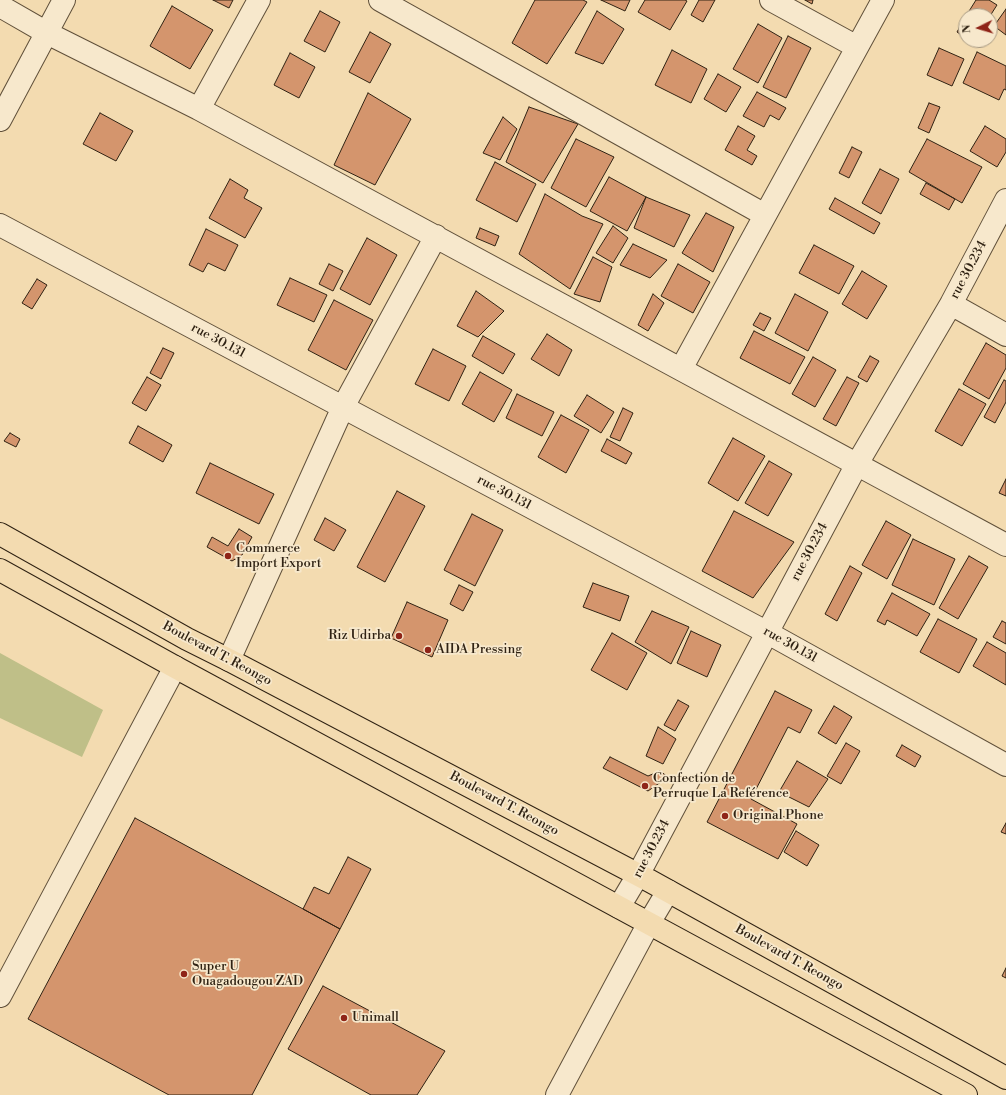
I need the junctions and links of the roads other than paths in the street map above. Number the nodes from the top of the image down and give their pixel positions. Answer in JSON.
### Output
{"nodes":[{"id":1,"x":64,"y":0,"type":"edge"},
{"id":2,"x":259,"y":0,"type":"edge"},
{"id":3,"x":380,"y":0,"type":"edge"},
{"id":4,"x":771,"y":0,"type":"edge"},
{"id":5,"x":883,"y":0,"type":"edge"},
{"id":6,"x":0,"y":6,"type":"edge"},
{"id":7,"x":47,"y":33,"type":"junction"},
{"id":8,"x":857,"y":47,"type":"junction"},
{"id":9,"x":199,"y":109,"type":"junction"},
{"id":10,"x":0,"y":120,"type":"edge"},
{"id":11,"x":1006,"y":200,"type":"edge"},
{"id":12,"x":765,"y":215,"type":"junction"},
{"id":13,"x":0,"y":225,"type":"edge"},
{"id":14,"x":436,"y":236,"type":"junction"},
{"id":15,"x":951,"y":304,"type":"junction"},
{"id":16,"x":1006,"y":335,"type":"edge"},
{"id":17,"x":681,"y":369,"type":"junction"},
{"id":18,"x":343,"y":407,"type":"junction"},
{"id":19,"x":857,"y":464,"type":"junction"},
{"id":20,"x":0,"y":534,"type":"edge"},
{"id":21,"x":1006,"y":545,"type":"edge"},
{"id":22,"x":0,"y":570,"type":"edge"},
{"id":23,"x":768,"y":632,"type":"junction"},
{"id":24,"x":229,"y":660,"type":"junction"},
{"id":25,"x":175,"y":667,"type":"junction"},
{"id":26,"x":1006,"y":765,"type":"edge"},
{"id":27,"x":638,"y":875,"type":"junction"},
{"id":28,"x":668,"y":891,"type":"junction"},
{"id":29,"x":619,"y":907,"type":"junction"},
{"id":30,"x":649,"y":924,"type":"junction"},
{"id":31,"x":0,"y":996,"type":"edge"},
{"id":32,"x":1006,"y":1078,"type":"edge"},
{"id":33,"x":557,"y":1095,"type":"edge"},
{"id":34,"x":966,"y":1095,"type":"edge"}],
"edges":[{"from":1,"to":7,"type":"street"},
{"from":2,"to":9,"type":"street"},
{"from":3,"to":12,"type":"street"},
{"from":4,"to":8,"type":"street"},
{"from":5,"to":8,"type":"street"},
{"from":6,"to":7,"type":"street"},
{"from":7,"to":9,"type":"street"},
{"from":7,"to":10,"type":"street"},
{"from":8,"to":12,"type":"street"},
{"from":9,"to":14,"type":"street"},
{"from":11,"to":15,"type":"street","name":"rue 30.234"},
{"from":12,"to":17,"type":"street"},
{"from":13,"to":18,"type":"street","name":"rue 30.131"},
{"from":14,"to":17,"type":"street"},
{"from":14,"to":18,"type":"street"},
{"from":15,"to":16,"type":"street"},
{"from":15,"to":19,"type":"street","name":"rue 30.234"},
{"from":17,"to":19,"type":"street"},
{"from":18,"to":23,"type":"street","name":"rue 30.131"},
{"from":18,"to":24,"type":"street"},
{"from":19,"to":21,"type":"street"},
{"from":19,"to":23,"type":"street","name":"rue 30.234"},
{"from":20,"to":24,"type":"main road","name":"Boulevard T. Reongo"},
{"from":22,"to":25,"type":"main road"},
{"from":23,"to":26,"type":"street","name":"rue 30.131"},
{"from":23,"to":27,"type":"street","name":"rue 30.234"},
{"from":24,"to":27,"type":"main road","name":"Boulevard T. Reongo"},
{"from":25,"to":29,"type":"main road"},
{"from":25,"to":31,"type":"street"},
{"from":27,"to":28,"type":"main road","name":"Boulevard T. Reongo"},
{"from":27,"to":29,"type":"street","name":"rue 30.234"},
{"from":28,"to":30,"type":"street"},
{"from":28,"to":32,"type":"main road","name":"Boulevard T. Reongo"},
{"from":29,"to":30,"type":"main road"},
{"from":30,"to":33,"type":"street"},
{"from":30,"to":34,"type":"main road"}]}
